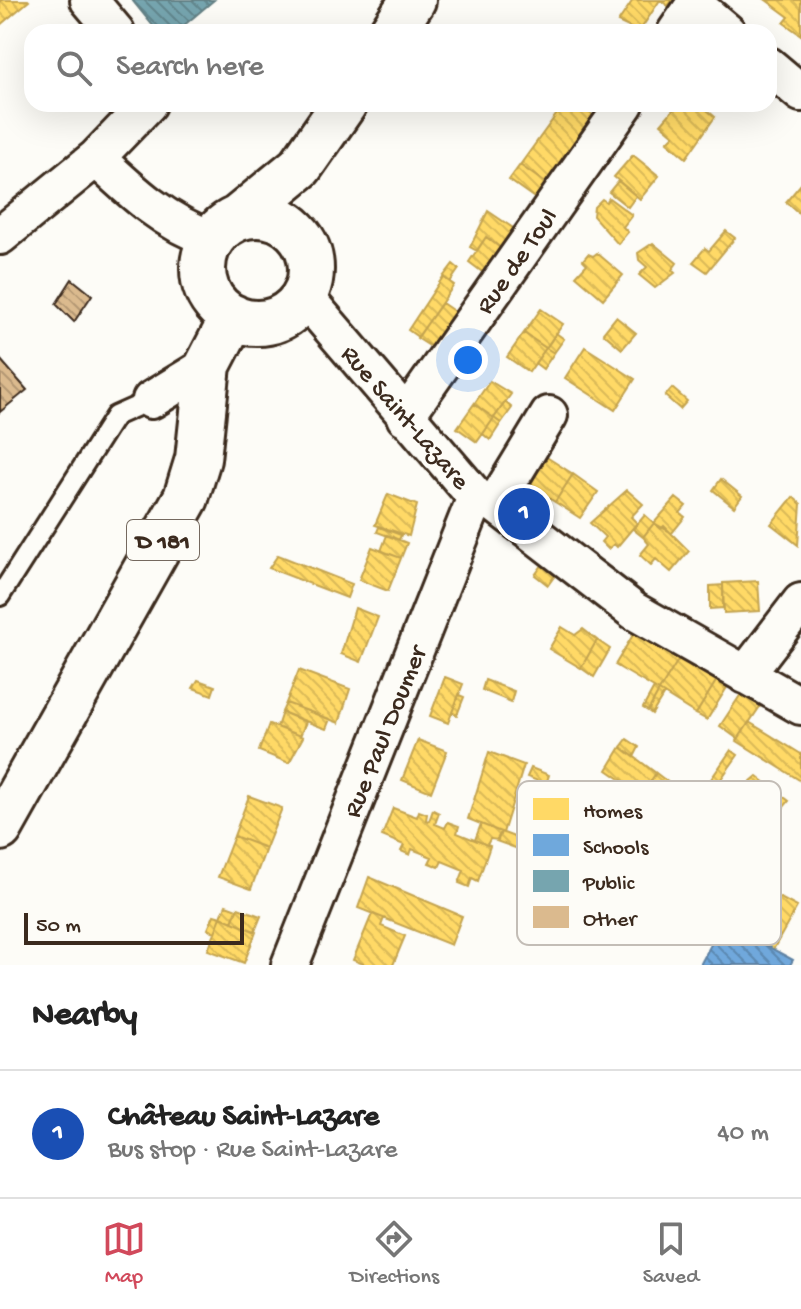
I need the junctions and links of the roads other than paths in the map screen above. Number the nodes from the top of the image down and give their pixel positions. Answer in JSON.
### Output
{"nodes":[{"id":1,"x":89,"y":0,"type":"edge"},
{"id":2,"x":413,"y":0,"type":"edge"},
{"id":3,"x":689,"y":12,"type":"edge"},
{"id":4,"x":109,"y":24,"type":"edge"},
{"id":5,"x":397,"y":24,"type":"edge"},
{"id":6,"x":712,"y":24,"type":"edge"},
{"id":7,"x":777,"y":73,"type":"edge"},
{"id":8,"x":801,"y":93,"type":"edge"},
{"id":9,"x":140,"y":112,"type":"edge"},
{"id":10,"x":338,"y":112,"type":"edge"},
{"id":11,"x":619,"y":112,"type":"edge"},
{"id":12,"x":96,"y":158,"type":"junction"},
{"id":13,"x":300,"y":167,"type":"junction"},
{"id":14,"x":225,"y":228,"type":"junction"},
{"id":15,"x":298,"y":233,"type":"junction"},
{"id":16,"x":0,"y":236,"type":"edge"},
{"id":17,"x":304,"y":296,"type":"junction"},
{"id":18,"x":233,"y":317,"type":"junction"},
{"id":19,"x":208,"y":365,"type":"junction"},
{"id":20,"x":151,"y":400,"type":"junction"},
{"id":21,"x":549,"y":415,"type":"dead end"},
{"id":22,"x":405,"y":417,"type":"junction"},
{"id":23,"x":201,"y":421,"type":"junction"},
{"id":24,"x":486,"y":500,"type":"junction"},
{"id":25,"x":0,"y":596,"type":"edge"},
{"id":26,"x":801,"y":602,"type":"edge"},
{"id":27,"x":745,"y":675,"type":"junction"},
{"id":28,"x":801,"y":706,"type":"edge"},
{"id":29,"x":0,"y":828,"type":"edge"},
{"id":30,"x":290,"y":965,"type":"edge"}],
"edges":[{"from":1,"to":4,"type":"street"},
{"from":2,"to":5,"type":"main road"},
{"from":3,"to":6,"type":"street"},
{"from":7,"to":8,"type":"street"},
{"from":9,"to":12,"type":"street"},
{"from":10,"to":13,"type":"main road"},
{"from":11,"to":22,"type":"street","name":"Rue de Toul"},
{"from":12,"to":14,"type":"street"},
{"from":12,"to":16,"type":"street"},
{"from":13,"to":14,"type":"main road"},
{"from":13,"to":15,"type":"main road"},
{"from":14,"to":15,"type":"main road"},
{"from":14,"to":18,"type":"main road"},
{"from":15,"to":17,"type":"main road"},
{"from":17,"to":18,"type":"main road"},
{"from":17,"to":22,"type":"street","name":"Rue Saint-Lazare"},
{"from":18,"to":19,"type":"main road","number":"D 181"},
{"from":19,"to":20,"type":"street"},
{"from":19,"to":23,"type":"main road","number":"D 181"},
{"from":20,"to":23,"type":"street"},
{"from":20,"to":25,"type":"lane"},
{"from":21,"to":24,"type":"street","name":"Rue Paul Doumer"},
{"from":22,"to":24,"type":"street","name":"Rue Saint-Lazare"},
{"from":23,"to":29,"type":"main road","number":"D 181"},
{"from":24,"to":27,"type":"street","name":"Rue Saint-Lazare"},
{"from":24,"to":30,"type":"street","name":"Rue Paul Doumer"},
{"from":26,"to":27,"type":"street"},
{"from":27,"to":28,"type":"street","name":"Rue Saint-Lazare"}]}
